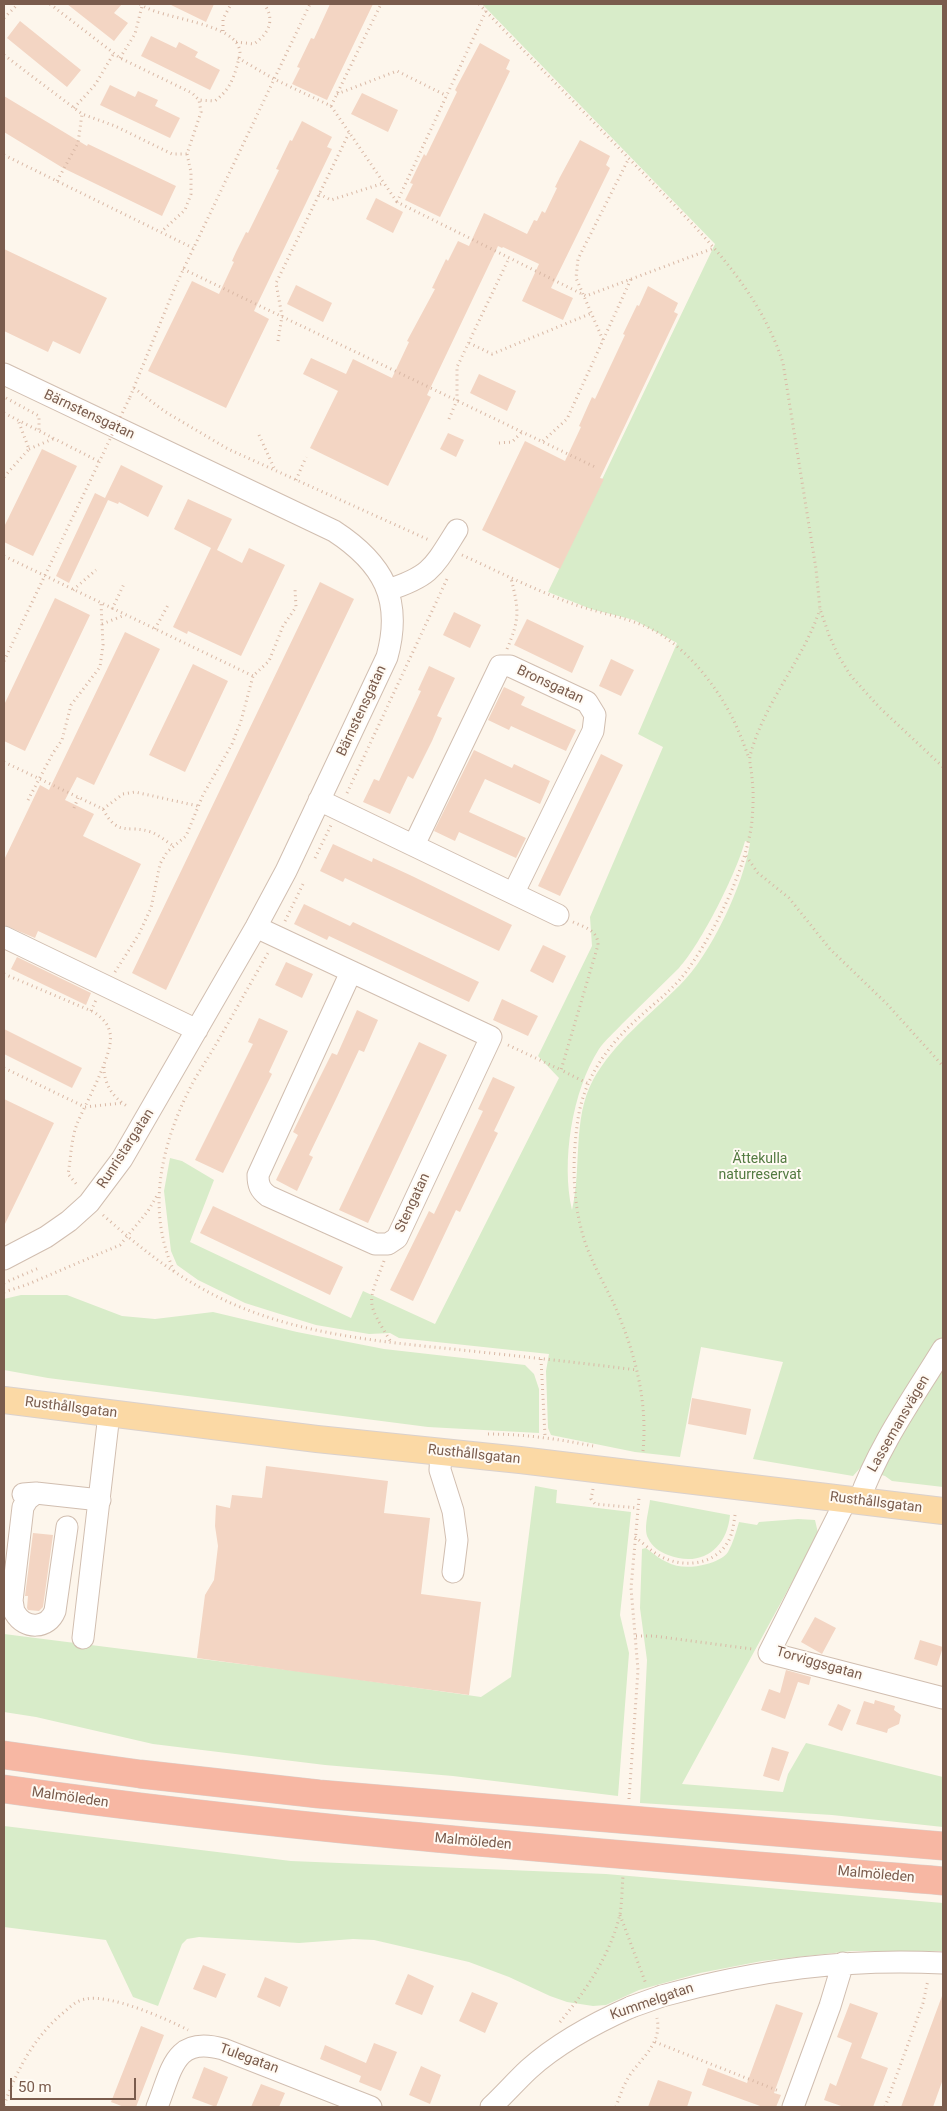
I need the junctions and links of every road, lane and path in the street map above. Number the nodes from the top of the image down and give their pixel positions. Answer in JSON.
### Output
{"nodes":[{"id":1,"x":18,"y":4,"type":"edge"},
{"id":2,"x":50,"y":4,"type":"edge"},
{"id":3,"x":231,"y":4,"type":"edge"},
{"id":4,"x":264,"y":4,"type":"edge"},
{"id":5,"x":310,"y":4,"type":"edge"},
{"id":6,"x":381,"y":4,"type":"edge"},
{"id":7,"x":479,"y":4,"type":"edge"},
{"id":8,"x":141,"y":5,"type":"edge"},
{"id":9,"x":486,"y":11,"type":"junction"},
{"id":10,"x":4,"y":18,"type":"edge"},
{"id":11,"x":223,"y":31,"type":"junction"},
{"id":12,"x":236,"y":42,"type":"junction"},
{"id":13,"x":114,"y":53,"type":"junction"},
{"id":14,"x":4,"y":55,"type":"edge"},
{"id":15,"x":120,"y":58,"type":"junction"},
{"id":16,"x":238,"y":58,"type":"junction"},
{"id":17,"x":274,"y":79,"type":"junction"},
{"id":18,"x":337,"y":94,"type":"junction"},
{"id":19,"x":447,"y":96,"type":"junction"},
{"id":20,"x":199,"y":100,"type":"junction"},
{"id":21,"x":331,"y":106,"type":"junction"},
{"id":22,"x":74,"y":108,"type":"junction"},
{"id":23,"x":82,"y":114,"type":"junction"},
{"id":24,"x":349,"y":133,"type":"junction"},
{"id":25,"x":187,"y":154,"type":"junction"},
{"id":26,"x":4,"y":155,"type":"edge"},
{"id":27,"x":629,"y":158,"type":"junction"},
{"id":28,"x":57,"y":181,"type":"junction"},
{"id":29,"x":384,"y":182,"type":"junction"},
{"id":30,"x":319,"y":194,"type":"junction"},
{"id":31,"x":397,"y":202,"type":"junction"},
{"id":32,"x":161,"y":232,"type":"junction"},
{"id":33,"x":193,"y":248,"type":"junction"},
{"id":34,"x":714,"y":248,"type":"junction"},
{"id":35,"x":509,"y":258,"type":"junction"},
{"id":36,"x":183,"y":269,"type":"junction"},
{"id":37,"x":631,"y":279,"type":"junction"},
{"id":38,"x":586,"y":296,"type":"junction"},
{"id":39,"x":592,"y":313,"type":"junction"},
{"id":40,"x":282,"y":316,"type":"junction"},
{"id":41,"x":603,"y":340,"type":"junction"},
{"id":42,"x":278,"y":341,"type":"dead end"},
{"id":43,"x":469,"y":343,"type":"junction"},
{"id":44,"x":4,"y":374,"type":"edge"},
{"id":45,"x":134,"y":388,"type":"junction"},
{"id":46,"x":7,"y":398,"type":"dead end"},
{"id":47,"x":457,"y":400,"type":"junction"},
{"id":48,"x":4,"y":413,"type":"edge"},
{"id":49,"x":448,"y":419,"type":"dead end"},
{"id":50,"x":18,"y":420,"type":"junction"},
{"id":51,"x":39,"y":430,"type":"junction"},
{"id":52,"x":523,"y":432,"type":"junction"},
{"id":53,"x":259,"y":435,"type":"dead end"},
{"id":54,"x":55,"y":438,"type":"junction"},
{"id":55,"x":543,"y":441,"type":"junction"},
{"id":56,"x":499,"y":443,"type":"dead end"},
{"id":57,"x":29,"y":449,"type":"junction"},
{"id":58,"x":306,"y":457,"type":"dead end"},
{"id":59,"x":100,"y":460,"type":"junction"},
{"id":60,"x":595,"y":466,"type":"dead end"},
{"id":61,"x":275,"y":471,"type":"junction"},
{"id":62,"x":4,"y":477,"type":"edge"},
{"id":63,"x":296,"y":480,"type":"junction"},
{"id":64,"x":451,"y":539,"type":"junction"},
{"id":65,"x":4,"y":556,"type":"edge"},
{"id":66,"x":96,"y":570,"type":"dead end"},
{"id":67,"x":450,"y":572,"type":"dead end"},
{"id":68,"x":45,"y":576,"type":"junction"},
{"id":69,"x":511,"y":578,"type":"junction"},
{"id":70,"x":124,"y":584,"type":"dead end"},
{"id":71,"x":295,"y":589,"type":"dead end"},
{"id":72,"x":73,"y":590,"type":"junction"},
{"id":73,"x":388,"y":590,"type":"junction"},
{"id":74,"x":101,"y":603,"type":"junction"},
{"id":75,"x":168,"y":605,"type":"dead end"},
{"id":76,"x":112,"y":609,"type":"junction"},
{"id":77,"x":820,"y":609,"type":"junction"},
{"id":78,"x":125,"y":615,"type":"junction"},
{"id":79,"x":102,"y":624,"type":"junction"},
{"id":80,"x":155,"y":629,"type":"junction"},
{"id":81,"x":4,"y":662,"type":"edge"},
{"id":82,"x":500,"y":666,"type":"junction"},
{"id":83,"x":253,"y":676,"type":"junction"},
{"id":84,"x":750,"y":758,"type":"junction"},
{"id":85,"x":4,"y":762,"type":"edge"},
{"id":86,"x":943,"y":767,"type":"edge"},
{"id":87,"x":40,"y":779,"type":"junction"},
{"id":88,"x":78,"y":798,"type":"junction"},
{"id":89,"x":28,"y":800,"type":"dead end"},
{"id":90,"x":320,"y":800,"type":"junction"},
{"id":91,"x":198,"y":806,"type":"junction"},
{"id":92,"x":74,"y":808,"type":"dead end"},
{"id":93,"x":339,"y":809,"type":"junction"},
{"id":94,"x":103,"y":810,"type":"junction"},
{"id":95,"x":414,"y":845,"type":"junction"},
{"id":96,"x":175,"y":847,"type":"junction"},
{"id":97,"x":746,"y":856,"type":"junction"},
{"id":98,"x":314,"y":860,"type":"dead end"},
{"id":99,"x":306,"y":877,"type":"dead end"},
{"id":100,"x":514,"y":892,"type":"junction"},
{"id":101,"x":558,"y":915,"type":"joint"},
{"id":102,"x":256,"y":927,"type":"junction"},
{"id":103,"x":4,"y":937,"type":"edge"},
{"id":104,"x":277,"y":937,"type":"junction"},
{"id":105,"x":351,"y":972,"type":"junction"},
{"id":106,"x":4,"y":974,"type":"edge"},
{"id":107,"x":104,"y":985,"type":"junction"},
{"id":108,"x":197,"y":1030,"type":"junction"},
{"id":109,"x":491,"y":1037,"type":"junction"},
{"id":110,"x":104,"y":1063,"type":"junction"},
{"id":111,"x":943,"y":1066,"type":"edge"},
{"id":112,"x":4,"y":1068,"type":"edge"},
{"id":113,"x":561,"y":1070,"type":"junction"},
{"id":114,"x":587,"y":1083,"type":"junction"},
{"id":115,"x":122,"y":1103,"type":"junction"},
{"id":116,"x":126,"y":1106,"type":"dead end"},
{"id":117,"x":85,"y":1107,"type":"junction"},
{"id":118,"x":78,"y":1186,"type":"dead end"},
{"id":119,"x":160,"y":1192,"type":"junction"},
{"id":120,"x":102,"y":1214,"type":"dead end"},
{"id":121,"x":128,"y":1237,"type":"junction"},
{"id":122,"x":388,"y":1244,"type":"junction"},
{"id":123,"x":4,"y":1259,"type":"edge"},
{"id":124,"x":39,"y":1268,"type":"dead end"},
{"id":125,"x":174,"y":1271,"type":"junction"},
{"id":126,"x":4,"y":1283,"type":"edge"},
{"id":127,"x":4,"y":1292,"type":"edge"},
{"id":128,"x":392,"y":1342,"type":"junction"},
{"id":129,"x":943,"y":1349,"type":"edge"},
{"id":130,"x":541,"y":1359,"type":"junction"},
{"id":131,"x":637,"y":1370,"type":"junction"},
{"id":132,"x":4,"y":1400,"type":"edge"},
{"id":133,"x":109,"y":1414,"type":"junction"},
{"id":134,"x":545,"y":1436,"type":"dead end"},
{"id":135,"x":643,"y":1451,"type":"dead end"},
{"id":136,"x":441,"y":1452,"type":"junction"},
{"id":137,"x":593,"y":1489,"type":"dead end"},
{"id":138,"x":36,"y":1493,"type":"junction"},
{"id":139,"x":639,"y":1498,"type":"dead end"},
{"id":140,"x":100,"y":1500,"type":"junction"},
{"id":141,"x":853,"y":1501,"type":"junction"},
{"id":142,"x":638,"y":1508,"type":"junction"},
{"id":143,"x":943,"y":1512,"type":"edge"},
{"id":144,"x":735,"y":1515,"type":"dead end"},
{"id":145,"x":67,"y":1527,"type":"dead end"},
{"id":146,"x":636,"y":1537,"type":"junction"},
{"id":147,"x":453,"y":1572,"type":"dead end"},
{"id":148,"x":4,"y":1599,"type":"edge"},
{"id":149,"x":4,"y":1612,"type":"edge"},
{"id":150,"x":636,"y":1636,"type":"junction"},
{"id":151,"x":769,"y":1653,"type":"junction"},
{"id":152,"x":943,"y":1698,"type":"edge"},
{"id":153,"x":4,"y":1742,"type":"edge"},
{"id":154,"x":4,"y":1755,"type":"edge"},
{"id":155,"x":140,"y":1774,"type":"junction"},
{"id":156,"x":4,"y":1789,"type":"edge"},
{"id":157,"x":4,"y":1795,"type":"edge"},
{"id":158,"x":94,"y":1802,"type":"junction"},
{"id":159,"x":629,"y":1802,"type":"dead end"},
{"id":160,"x":943,"y":1846,"type":"edge"},
{"id":161,"x":623,"y":1876,"type":"dead end"},
{"id":162,"x":943,"y":1880,"type":"edge"},
{"id":163,"x":620,"y":1914,"type":"junction"},
{"id":164,"x":843,"y":1963,"type":"junction"},
{"id":165,"x":937,"y":1963,"type":"edge"},
{"id":166,"x":655,"y":1998,"type":"junction"},
{"id":167,"x":557,"y":2025,"type":"dead end"},
{"id":168,"x":654,"y":2042,"type":"junction"},
{"id":169,"x":201,"y":2045,"type":"junction"},
{"id":170,"x":795,"y":2103,"type":"edge"},
{"id":171,"x":4,"y":2105,"type":"edge"},
{"id":172,"x":157,"y":2107,"type":"edge"},
{"id":173,"x":371,"y":2107,"type":"edge"},
{"id":174,"x":491,"y":2107,"type":"edge"},
{"id":175,"x":616,"y":2107,"type":"edge"},
{"id":176,"x":885,"y":2107,"type":"edge"}],
"edges":[{"from":1,"to":10,"type":"path"},
{"from":2,"to":13,"type":"path"},
{"from":3,"to":11,"type":"path"},
{"from":4,"to":12,"type":"path"},
{"from":5,"to":17,"type":"path"},
{"from":6,"to":18,"type":"path"},
{"from":7,"to":9,"type":"path"},
{"from":8,"to":11,"type":"path"},
{"from":8,"to":15,"type":"path"},
{"from":9,"to":19,"type":"path"},
{"from":9,"to":27,"type":"path"},
{"from":11,"to":12,"type":"path"},
{"from":12,"to":16,"type":"path"},
{"from":13,"to":15,"type":"path"},
{"from":13,"to":22,"type":"path"},
{"from":14,"to":22,"type":"path"},
{"from":15,"to":20,"type":"path"},
{"from":16,"to":17,"type":"path"},
{"from":16,"to":20,"type":"path"},
{"from":17,"to":21,"type":"path"},
{"from":17,"to":33,"type":"path"},
{"from":18,"to":19,"type":"path"},
{"from":18,"to":21,"type":"path"},
{"from":19,"to":31,"type":"path"},
{"from":20,"to":25,"type":"path"},
{"from":21,"to":24,"type":"path"},
{"from":22,"to":23,"type":"path"},
{"from":23,"to":25,"type":"path"},
{"from":23,"to":28,"type":"path"},
{"from":24,"to":29,"type":"path"},
{"from":24,"to":30,"type":"path"},
{"from":25,"to":32,"type":"path"},
{"from":26,"to":28,"type":"path"},
{"from":27,"to":34,"type":"path"},
{"from":27,"to":38,"type":"path"},
{"from":28,"to":32,"type":"path"},
{"from":29,"to":30,"type":"path"},
{"from":29,"to":31,"type":"path"},
{"from":30,"to":40,"type":"path"},
{"from":31,"to":35,"type":"path"},
{"from":32,"to":33,"type":"path"},
{"from":33,"to":36,"type":"path"},
{"from":34,"to":37,"type":"path"},
{"from":34,"to":77,"type":"path"},
{"from":35,"to":38,"type":"path"},
{"from":35,"to":43,"type":"path"},
{"from":36,"to":40,"type":"path"},
{"from":36,"to":45,"type":"path"},
{"from":37,"to":38,"type":"path"},
{"from":37,"to":41,"type":"path"},
{"from":38,"to":39,"type":"path"},
{"from":39,"to":41,"type":"path"},
{"from":39,"to":43,"type":"path"},
{"from":40,"to":42,"type":"path"},
{"from":40,"to":47,"type":"path"},
{"from":41,"to":55,"type":"path"},
{"from":43,"to":47,"type":"path"},
{"from":44,"to":73,"type":"street","name":"Bärnstensgatan"},
{"from":45,"to":59,"type":"path","bridge":true},
{"from":45,"to":61,"type":"path"},
{"from":46,"to":51,"type":"path"},
{"from":47,"to":49,"type":"path"},
{"from":47,"to":52,"type":"path"},
{"from":48,"to":50,"type":"path"},
{"from":50,"to":51,"type":"path"},
{"from":50,"to":57,"type":"path"},
{"from":51,"to":54,"type":"path"},
{"from":52,"to":55,"type":"path"},
{"from":52,"to":56,"type":"path"},
{"from":53,"to":61,"type":"path"},
{"from":54,"to":57,"type":"path"},
{"from":54,"to":59,"type":"path"},
{"from":55,"to":60,"type":"path"},
{"from":57,"to":62,"type":"path"},
{"from":58,"to":63,"type":"path"},
{"from":59,"to":68,"type":"path"},
{"from":61,"to":63,"type":"path"},
{"from":63,"to":64,"type":"path"},
{"from":64,"to":69,"type":"path"},
{"from":64,"to":73,"type":"street"},
{"from":65,"to":68,"type":"path"},
{"from":66,"to":72,"type":"path"},
{"from":67,"to":93,"type":"path"},
{"from":68,"to":72,"type":"path"},
{"from":68,"to":81,"type":"path"},
{"from":69,"to":82,"type":"path"},
{"from":69,"to":84,"type":"path"},
{"from":70,"to":76,"type":"path"},
{"from":71,"to":83,"type":"path"},
{"from":72,"to":74,"type":"path"},
{"from":73,"to":90,"type":"street","name":"Bärnstensgatan"},
{"from":74,"to":76,"type":"path"},
{"from":74,"to":79,"type":"path"},
{"from":75,"to":80,"type":"path"},
{"from":76,"to":78,"type":"path"},
{"from":77,"to":84,"type":"path"},
{"from":77,"to":86,"type":"path"},
{"from":78,"to":79,"type":"path"},
{"from":78,"to":80,"type":"path"},
{"from":79,"to":87,"type":"path"},
{"from":80,"to":83,"type":"path"},
{"from":82,"to":95,"type":"street","name":"Bronsgatan"},
{"from":82,"to":100,"type":"street","name":"Bronsgatan"},
{"from":83,"to":91,"type":"path"},
{"from":84,"to":97,"type":"path"},
{"from":85,"to":87,"type":"path"},
{"from":87,"to":88,"type":"path"},
{"from":87,"to":89,"type":"path"},
{"from":88,"to":92,"type":"path"},
{"from":88,"to":94,"type":"path"},
{"from":90,"to":93,"type":"street"},
{"from":90,"to":102,"type":"street","name":"Bärnstensgatan"},
{"from":91,"to":94,"type":"path"},
{"from":91,"to":96,"type":"path"},
{"from":93,"to":95,"type":"street"},
{"from":93,"to":98,"type":"path"},
{"from":94,"to":96,"type":"path"},
{"from":95,"to":100,"type":"street"},
{"from":96,"to":107,"type":"path"},
{"from":97,"to":111,"type":"path"},
{"from":97,"to":114,"type":"path"},
{"from":99,"to":104,"type":"path"},
{"from":100,"to":101,"type":"street"},
{"from":101,"to":113,"type":"path"},
{"from":102,"to":104,"type":"street"},
{"from":102,"to":108,"type":"street","name":"Bärnstensgatan"},
{"from":103,"to":107,"type":"street"},
{"from":104,"to":105,"type":"street"},
{"from":104,"to":119,"type":"path"},
{"from":105,"to":109,"type":"street"},
{"from":105,"to":122,"type":"street","name":"Stengatan"},
{"from":106,"to":110,"type":"path"},
{"from":107,"to":108,"type":"street"},
{"from":108,"to":123,"type":"street","name":"Runristargatan"},
{"from":109,"to":113,"type":"path"},
{"from":109,"to":122,"type":"street","name":"Stengatan"},
{"from":110,"to":115,"type":"path"},
{"from":110,"to":117,"type":"path"},
{"from":112,"to":117,"type":"path"},
{"from":113,"to":114,"type":"path"},
{"from":114,"to":131,"type":"path"},
{"from":115,"to":116,"type":"path"},
{"from":115,"to":117,"type":"path"},
{"from":117,"to":118,"type":"path"},
{"from":119,"to":121,"type":"path"},
{"from":119,"to":125,"type":"path"},
{"from":120,"to":121,"type":"path"},
{"from":121,"to":125,"type":"path"},
{"from":121,"to":127,"type":"path"},
{"from":122,"to":128,"type":"path"},
{"from":124,"to":126,"type":"path"},
{"from":125,"to":128,"type":"path"},
{"from":128,"to":130,"type":"path"},
{"from":129,"to":141,"type":"street","name":"Lassemansvägen"},
{"from":130,"to":131,"type":"path"},
{"from":130,"to":134,"type":"path"},
{"from":131,"to":135,"type":"path"},
{"from":132,"to":133,"type":"main road","name":"Rusthållsgatan"},
{"from":133,"to":136,"type":"main road","name":"Rusthållsgatan"},
{"from":133,"to":140,"type":"street"},
{"from":136,"to":141,"type":"main road","name":"Rusthållsgatan"},
{"from":136,"to":147,"type":"street"},
{"from":137,"to":142,"type":"path"},
{"from":138,"to":140,"type":"street"},
{"from":138,"to":145,"type":"street"},
{"from":138,"to":148,"type":"street"},
{"from":139,"to":142,"type":"path"},
{"from":140,"to":149,"type":"street"},
{"from":141,"to":143,"type":"main road","name":"Rusthållsgatan"},
{"from":141,"to":151,"type":"street","name":"Torviggsgatan"},
{"from":142,"to":146,"type":"path"},
{"from":144,"to":146,"type":"path"},
{"from":146,"to":150,"type":"path"},
{"from":150,"to":151,"type":"path"},
{"from":150,"to":159,"type":"path"},
{"from":151,"to":152,"type":"street","name":"Torviggsgatan"},
{"from":153,"to":155,"type":"highway"},
{"from":154,"to":155,"type":"highway"},
{"from":155,"to":160,"type":"highway"},
{"from":156,"to":158,"type":"highway","name":"Malmöleden"},
{"from":157,"to":158,"type":"highway"},
{"from":158,"to":162,"type":"highway","name":"Malmöleden"},
{"from":161,"to":163,"type":"path"},
{"from":163,"to":166,"type":"path"},
{"from":163,"to":167,"type":"path"},
{"from":164,"to":165,"type":"street","name":"Kummelgatan"},
{"from":164,"to":166,"type":"street","name":"Kummelgatan"},
{"from":164,"to":170,"type":"street"},
{"from":165,"to":176,"type":"path"},
{"from":166,"to":168,"type":"path"},
{"from":166,"to":174,"type":"street","name":"Kummelgatan","bridge":true},
{"from":168,"to":170,"type":"path"},
{"from":168,"to":175,"type":"path"},
{"from":169,"to":171,"type":"path"},
{"from":169,"to":172,"type":"street","name":"Tulegatan"},
{"from":169,"to":173,"type":"street","name":"Tulegatan"}]}
